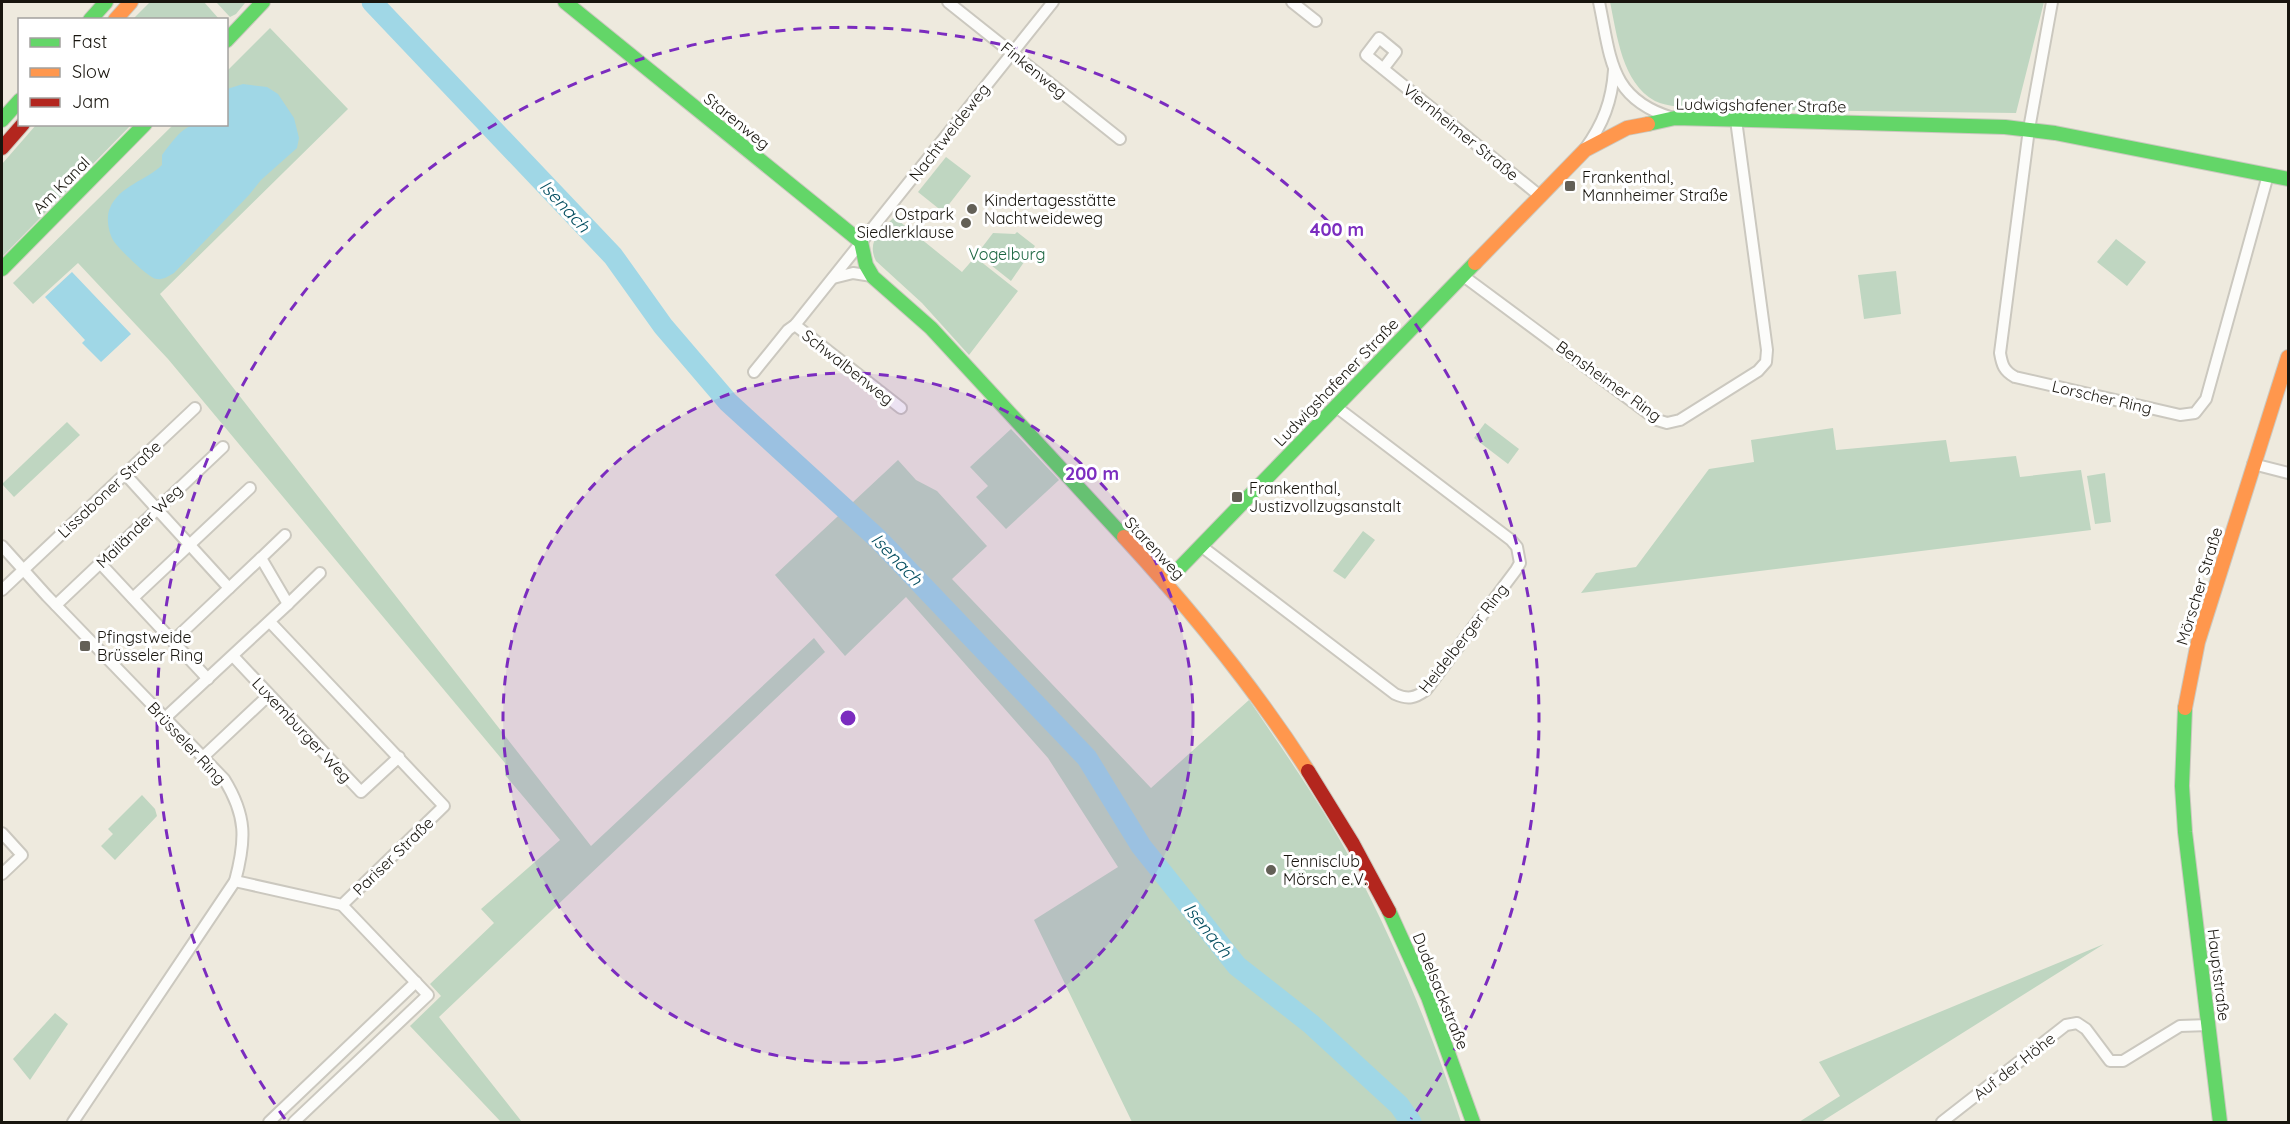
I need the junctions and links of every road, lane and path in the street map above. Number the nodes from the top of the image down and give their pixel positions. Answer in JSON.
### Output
{"nodes":[{"id":1,"x":106,"y":2,"type":"edge"},
{"id":2,"x":130,"y":2,"type":"edge"},
{"id":3,"x":261,"y":2,"type":"edge"},
{"id":4,"x":566,"y":2,"type":"edge"},
{"id":5,"x":948,"y":2,"type":"edge"},
{"id":6,"x":1053,"y":2,"type":"edge"},
{"id":7,"x":1292,"y":2,"type":"edge"},
{"id":8,"x":1599,"y":2,"type":"edge"},
{"id":9,"x":2052,"y":2,"type":"edge"},
{"id":10,"x":92,"y":18,"type":"edge"},
{"id":11,"x":117,"y":18,"type":"edge"},
{"id":12,"x":1316,"y":21,"type":"dead end"},
{"id":13,"x":228,"y":39,"type":"edge"},
{"id":14,"x":1012,"y":53,"type":"junction"},
{"id":15,"x":1383,"y":69,"type":"dead end"},
{"id":16,"x":1614,"y":69,"type":"junction"},
{"id":17,"x":18,"y":102,"type":"edge"},
{"id":18,"x":1675,"y":118,"type":"junction"},
{"id":19,"x":2,"y":120,"type":"edge"},
{"id":20,"x":1737,"y":120,"type":"junction"},
{"id":21,"x":20,"y":126,"type":"edge"},
{"id":22,"x":143,"y":126,"type":"edge"},
{"id":23,"x":2029,"y":129,"type":"junction"},
{"id":24,"x":1120,"y":139,"type":"dead end"},
{"id":25,"x":2,"y":148,"type":"edge"},
{"id":26,"x":1585,"y":150,"type":"junction"},
{"id":27,"x":2268,"y":175,"type":"junction"},
{"id":28,"x":2289,"y":179,"type":"edge"},
{"id":29,"x":1540,"y":196,"type":"junction"},
{"id":30,"x":861,"y":242,"type":"junction"},
{"id":31,"x":2,"y":269,"type":"edge"},
{"id":32,"x":1462,"y":275,"type":"junction"},
{"id":33,"x":872,"y":276,"type":"junction"},
{"id":34,"x":833,"y":278,"type":"junction"},
{"id":35,"x":795,"y":325,"type":"junction"},
{"id":36,"x":2289,"y":357,"type":"edge"},
{"id":37,"x":754,"y":372,"type":"dead end"},
{"id":38,"x":1335,"y":406,"type":"junction"},
{"id":39,"x":195,"y":408,"type":"dead end"},
{"id":40,"x":901,"y":408,"type":"dead end"},
{"id":41,"x":223,"y":447,"type":"dead end"},
{"id":42,"x":2253,"y":464,"type":"junction"},
{"id":43,"x":2289,"y":473,"type":"edge"},
{"id":44,"x":125,"y":474,"type":"junction"},
{"id":45,"x":250,"y":488,"type":"dead end"},
{"id":46,"x":157,"y":508,"type":"junction"},
{"id":47,"x":285,"y":535,"type":"dead end"},
{"id":48,"x":189,"y":545,"type":"junction"},
{"id":49,"x":2,"y":546,"type":"edge"},
{"id":50,"x":1201,"y":546,"type":"junction"},
{"id":51,"x":261,"y":558,"type":"junction"},
{"id":52,"x":100,"y":563,"type":"junction"},
{"id":53,"x":23,"y":570,"type":"junction"},
{"id":54,"x":320,"y":573,"type":"dead end"},
{"id":55,"x":1165,"y":583,"type":"junction"},
{"id":56,"x":229,"y":588,"type":"junction"},
{"id":57,"x":2,"y":590,"type":"edge"},
{"id":58,"x":133,"y":598,"type":"junction"},
{"id":59,"x":288,"y":604,"type":"junction"},
{"id":60,"x":56,"y":605,"type":"junction"},
{"id":61,"x":270,"y":622,"type":"junction"},
{"id":62,"x":173,"y":641,"type":"junction"},
{"id":63,"x":233,"y":656,"type":"junction"},
{"id":64,"x":208,"y":679,"type":"junction"},
{"id":65,"x":269,"y":695,"type":"junction"},
{"id":66,"x":165,"y":718,"type":"junction"},
{"id":67,"x":204,"y":757,"type":"junction"},
{"id":68,"x":399,"y":757,"type":"junction"},
{"id":69,"x":2185,"y":832,"type":"joint"},
{"id":70,"x":2,"y":833,"type":"edge"},
{"id":71,"x":2,"y":874,"type":"edge"},
{"id":72,"x":1371,"y":876,"type":"joint"},
{"id":73,"x":235,"y":880,"type":"junction"},
{"id":74,"x":342,"y":905,"type":"junction"},
{"id":75,"x":416,"y":982,"type":"junction"},
{"id":76,"x":2209,"y":1025,"type":"junction"},
{"id":77,"x":73,"y":1122,"type":"edge"},
{"id":78,"x":269,"y":1122,"type":"edge"},
{"id":79,"x":294,"y":1122,"type":"edge"},
{"id":80,"x":1473,"y":1122,"type":"edge"},
{"id":81,"x":1942,"y":1122,"type":"edge"},
{"id":82,"x":2220,"y":1122,"type":"edge"}],
"edges":[{"from":1,"to":10,"type":"main road"},
{"from":2,"to":11,"type":"main road"},
{"from":3,"to":13,"type":"main road"},
{"from":4,"to":30,"type":"main road","name":"Starenweg"},
{"from":5,"to":14,"type":"street","name":"Finkenweg"},
{"from":6,"to":14,"type":"street","name":"Nachtweideweg"},
{"from":7,"to":12,"type":"street"},
{"from":8,"to":16,"type":"street"},
{"from":9,"to":23,"type":"street","name":"Lorscher Ring"},
{"from":14,"to":24,"type":"street","name":"Finkenweg"},
{"from":14,"to":30,"type":"street","name":"Nachtweideweg"},
{"from":15,"to":29,"type":"street","name":"Viernheimer Straße"},
{"from":16,"to":18,"type":"street"},
{"from":16,"to":26,"type":"street"},
{"from":17,"to":19,"type":"main road"},
{"from":18,"to":20,"type":"main road","name":"Ludwigshafener Straße"},
{"from":18,"to":26,"type":"main road","name":"Ludwigshafener Straße"},
{"from":20,"to":23,"type":"main road","name":"Ludwigshafener Straße"},
{"from":20,"to":32,"type":"street","name":"Bensheimer Ring"},
{"from":21,"to":25,"type":"main road"},
{"from":22,"to":31,"type":"main road","name":"Am Kanal"},
{"from":23,"to":27,"type":"main road","name":"Ludwigshafener Straße"},
{"from":23,"to":27,"type":"street","name":"Lorscher Ring"},
{"from":26,"to":29,"type":"main road","name":"Ludwigshafener Straße"},
{"from":27,"to":28,"type":"main road","name":"Ludwigshafener Straße"},
{"from":29,"to":32,"type":"main road","name":"Ludwigshafener Straße"},
{"from":30,"to":33,"type":"main road"},
{"from":30,"to":34,"type":"street","name":"Nachtweideweg"},
{"from":32,"to":38,"type":"main road","name":"Ludwigshafener Straße"},
{"from":33,"to":34,"type":"street"},
{"from":33,"to":55,"type":"main road","name":"Starenweg"},
{"from":34,"to":35,"type":"street","name":"Nachtweideweg"},
{"from":35,"to":37,"type":"street","name":"Nachtweideweg"},
{"from":35,"to":40,"type":"street","name":"Schwalbenweg"},
{"from":36,"to":42,"type":"main road","name":"Mörscher Straße"},
{"from":38,"to":50,"type":"main road","name":"Ludwigshafener Straße"},
{"from":38,"to":50,"type":"street","name":"Heidelberger Ring"},
{"from":39,"to":44,"type":"street","name":"Lissaboner Straße"},
{"from":41,"to":46,"type":"street","name":"Mailänder Weg"},
{"from":42,"to":43,"type":"street"},
{"from":42,"to":69,"type":"main road","name":"Mörscher Straße"},
{"from":44,"to":46,"type":"street"},
{"from":44,"to":53,"type":"street","name":"Lissaboner Straße"},
{"from":45,"to":48,"type":"street"},
{"from":46,"to":48,"type":"street"},
{"from":46,"to":52,"type":"street","name":"Mailänder Weg"},
{"from":47,"to":51,"type":"street"},
{"from":48,"to":56,"type":"street"},
{"from":48,"to":58,"type":"street"},
{"from":49,"to":53,"type":"street","name":"Brüsseler Ring"},
{"from":50,"to":55,"type":"main road","name":"Ludwigshafener Straße"},
{"from":51,"to":56,"type":"street"},
{"from":51,"to":59,"type":"street"},
{"from":52,"to":58,"type":"street"},
{"from":52,"to":60,"type":"street","name":"Mailänder Weg"},
{"from":53,"to":57,"type":"street","name":"Lissaboner Straße"},
{"from":53,"to":60,"type":"street","name":"Brüsseler Ring"},
{"from":54,"to":59,"type":"street"},
{"from":55,"to":72,"type":"main road","name":"Starenweg"},
{"from":56,"to":62,"type":"street"},
{"from":58,"to":62,"type":"street"},
{"from":59,"to":61,"type":"street"},
{"from":60,"to":66,"type":"street","name":"Brüsseler Ring"},
{"from":61,"to":63,"type":"street"},
{"from":61,"to":68,"type":"street","name":"Pariser Straße"},
{"from":62,"to":64,"type":"street"},
{"from":63,"to":64,"type":"street"},
{"from":63,"to":65,"type":"street","name":"Luxemburger Weg"},
{"from":64,"to":66,"type":"street"},
{"from":65,"to":67,"type":"street"},
{"from":65,"to":68,"type":"street","name":"Luxemburger Weg"},
{"from":66,"to":67,"type":"street","name":"Brüsseler Ring"},
{"from":67,"to":73,"type":"street","name":"Brüsseler Ring"},
{"from":68,"to":74,"type":"street","name":"Pariser Straße"},
{"from":69,"to":76,"type":"main road","name":"Hauptstraße"},
{"from":70,"to":71,"type":"street"},
{"from":72,"to":80,"type":"main road","name":"Dudelsackstraße"},
{"from":73,"to":74,"type":"street","name":"Pariser Straße"},
{"from":73,"to":77,"type":"street","name":"Brüsseler Ring"},
{"from":74,"to":75,"type":"street"},
{"from":75,"to":78,"type":"street"},
{"from":75,"to":79,"type":"street"},
{"from":76,"to":81,"type":"street","name":"Auf der Höhe"},
{"from":76,"to":82,"type":"main road","name":"Hauptstraße"}]}
